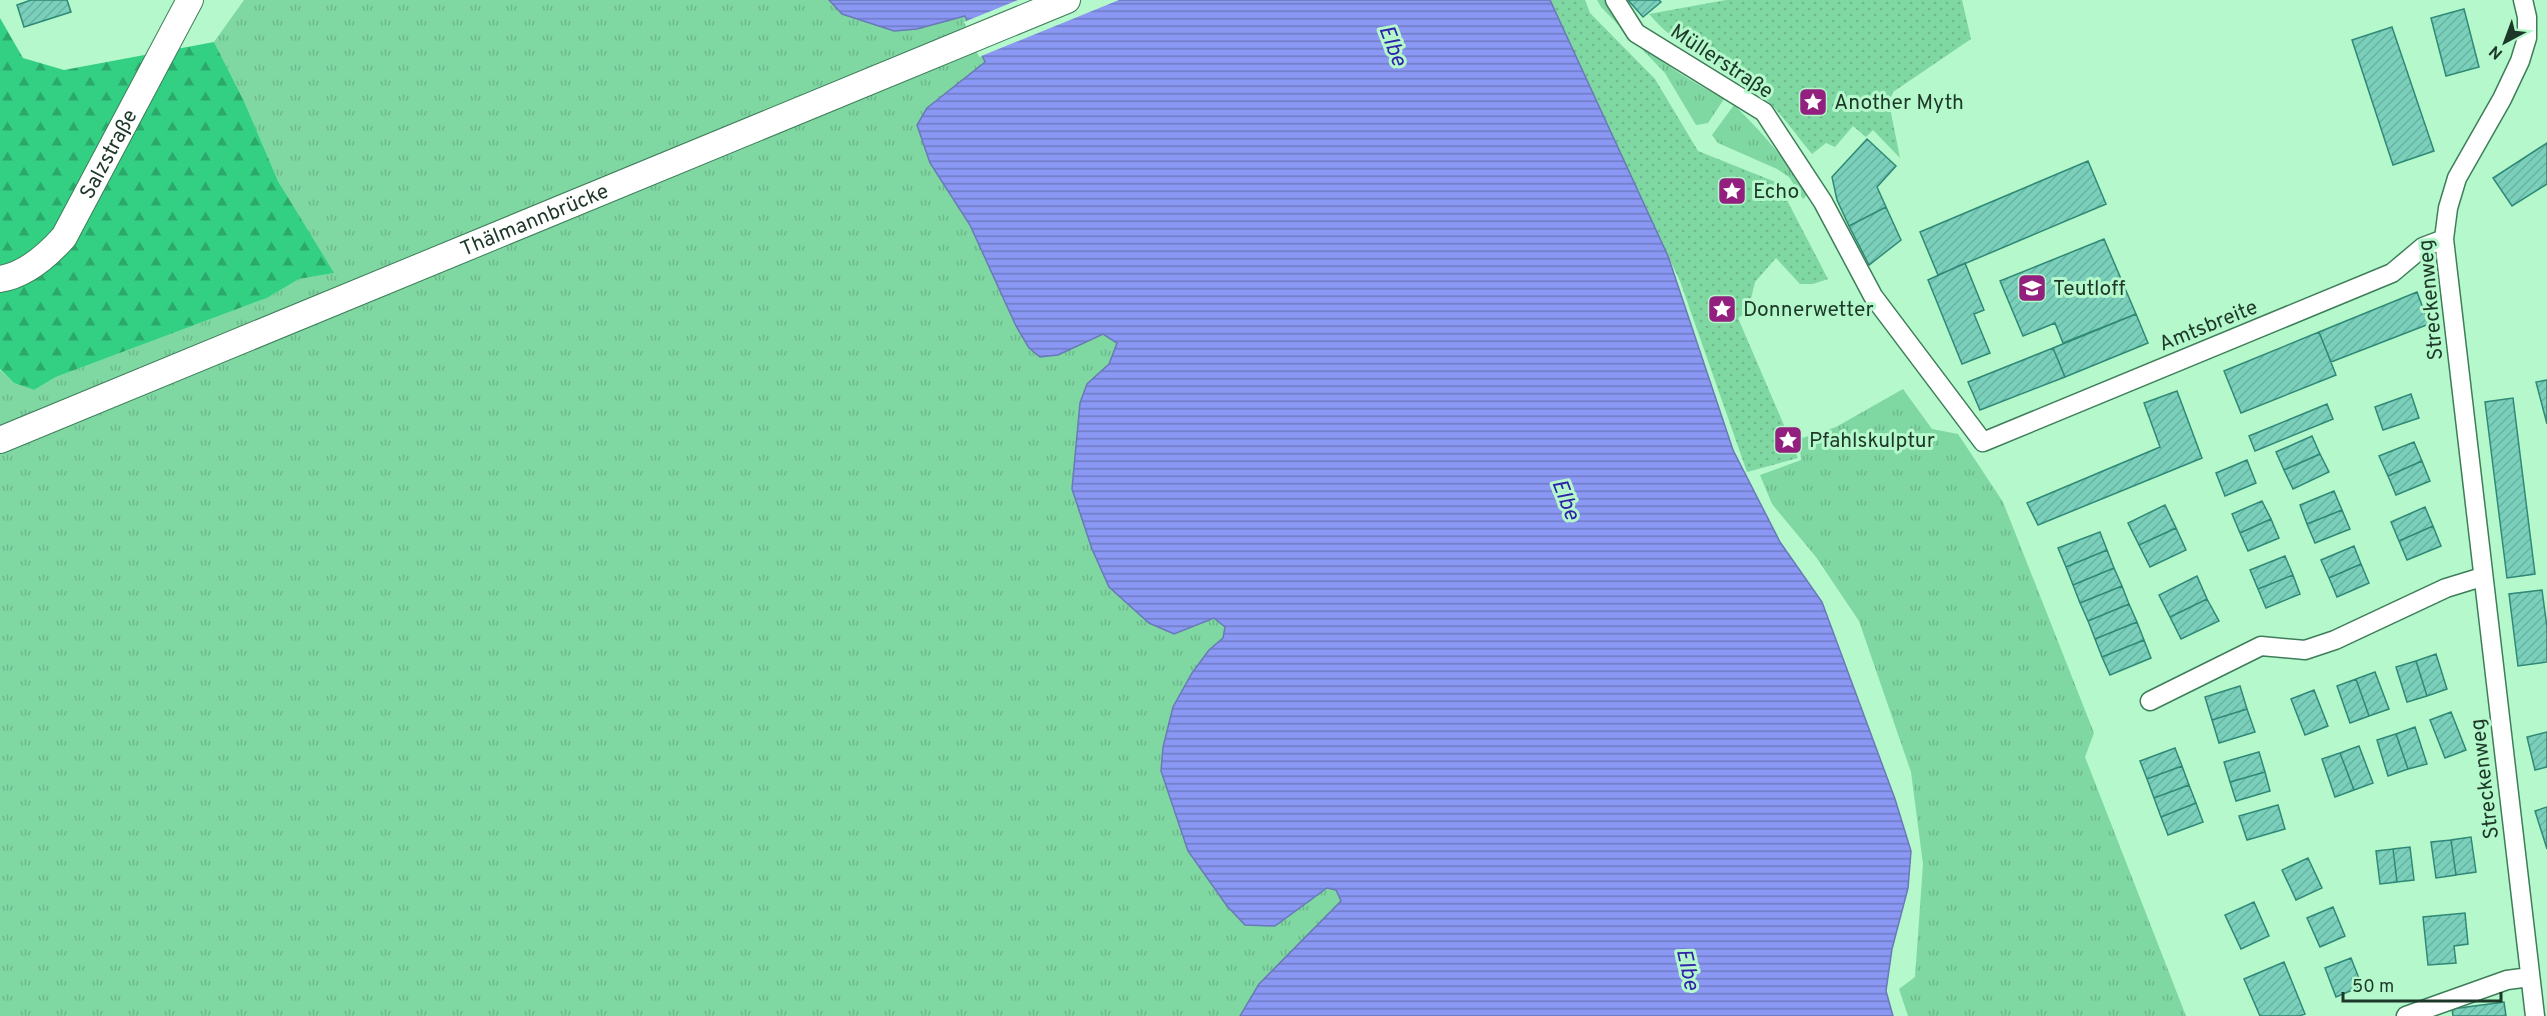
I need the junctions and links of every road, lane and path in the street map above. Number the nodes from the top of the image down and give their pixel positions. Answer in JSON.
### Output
{"nodes":[{"id":1,"x":190,"y":0,"type":"edge"},
{"id":2,"x":1067,"y":0,"type":"edge"},
{"id":3,"x":1615,"y":0,"type":"edge"},
{"id":4,"x":2523,"y":0,"type":"edge"},
{"id":5,"x":2444,"y":239,"type":"junction"},
{"id":6,"x":0,"y":279,"type":"edge"},
{"id":7,"x":0,"y":440,"type":"edge"},
{"id":8,"x":1983,"y":442,"type":"joint"},
{"id":9,"x":2482,"y":577,"type":"junction"},
{"id":10,"x":2150,"y":701,"type":"dead end"},
{"id":11,"x":2530,"y":976,"type":"junction"},
{"id":12,"x":2406,"y":1016,"type":"edge"},
{"id":13,"x":2535,"y":1016,"type":"edge"}],
"edges":[{"from":1,"to":6,"type":"street","name":"Salzstraße"},
{"from":2,"to":7,"type":"street","name":"Thälmannbrücke"},
{"from":3,"to":8,"type":"street","name":"Müllerstraße"},
{"from":4,"to":5,"type":"street","name":"Streckenweg"},
{"from":5,"to":8,"type":"street","name":"Amtsbreite"},
{"from":5,"to":9,"type":"street","name":"Streckenweg"},
{"from":9,"to":10,"type":"street"},
{"from":9,"to":11,"type":"street","name":"Streckenweg"},
{"from":11,"to":12,"type":"street"},
{"from":11,"to":13,"type":"street","name":"Streckenweg"}]}
